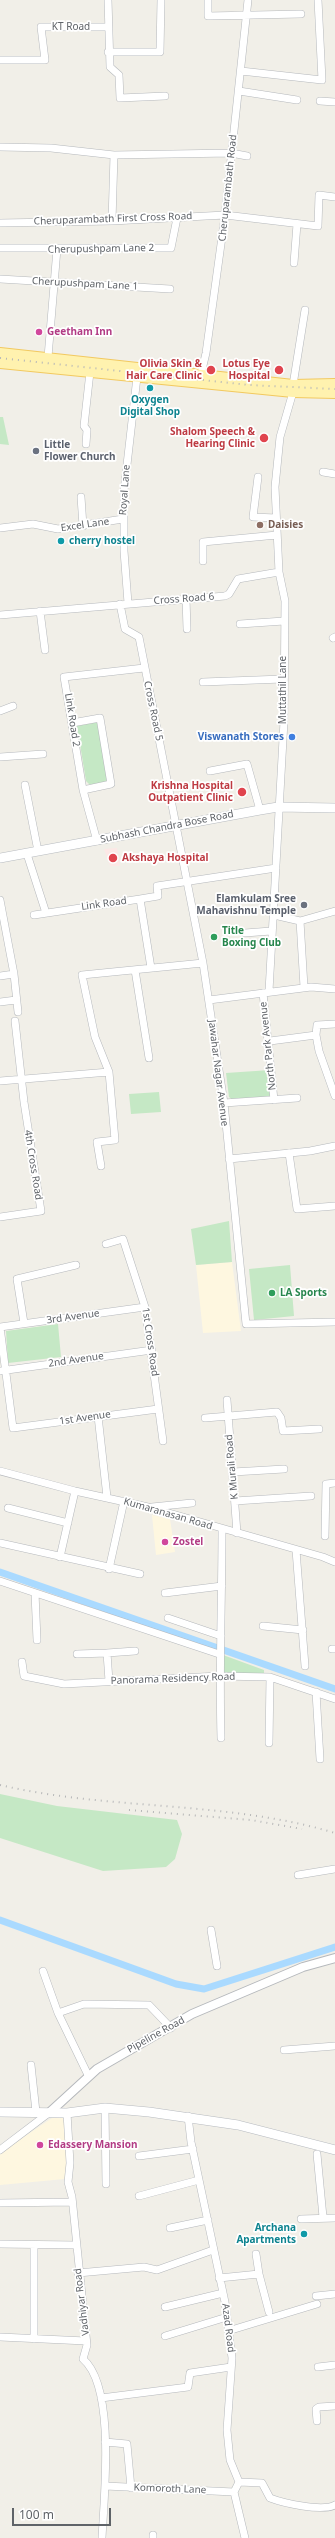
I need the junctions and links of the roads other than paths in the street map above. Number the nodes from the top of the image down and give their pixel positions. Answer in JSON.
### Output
{"nodes":[{"id":1,"x":108,"y":0,"type":"edge"},
{"id":2,"x":160,"y":0,"type":"edge"},
{"id":3,"x":208,"y":0,"type":"edge"},
{"id":4,"x":248,"y":0,"type":"edge"},
{"id":5,"x":318,"y":0,"type":"edge"},
{"id":6,"x":247,"y":14,"type":"junction"},
{"id":7,"x":301,"y":14,"type":"dead end"},
{"id":8,"x":108,"y":27,"type":"junction"},
{"id":9,"x":108,"y":52,"type":"junction"},
{"id":10,"x":0,"y":60,"type":"edge"},
{"id":11,"x":241,"y":70,"type":"junction"},
{"id":12,"x":239,"y":91,"type":"junction"},
{"id":13,"x":165,"y":96,"type":"dead end"},
{"id":14,"x":297,"y":100,"type":"dead end"},
{"id":15,"x":320,"y":101,"type":"dead end"},
{"id":16,"x":335,"y":102,"type":"edge"},
{"id":17,"x":0,"y":147,"type":"edge"},
{"id":18,"x":231,"y":153,"type":"junction"},
{"id":19,"x":114,"y":154,"type":"junction"},
{"id":20,"x":247,"y":156,"type":"dead end"},
{"id":21,"x":335,"y":196,"type":"edge"},
{"id":22,"x":225,"y":215,"type":"junction"},
{"id":23,"x":177,"y":218,"type":"junction"},
{"id":24,"x":112,"y":221,"type":"junction"},
{"id":25,"x":0,"y":223,"type":"edge"},
{"id":26,"x":297,"y":224,"type":"junction"},
{"id":27,"x":0,"y":248,"type":"edge"},
{"id":28,"x":57,"y":249,"type":"junction"},
{"id":29,"x":294,"y":262,"type":"dead end"},
{"id":30,"x":0,"y":279,"type":"edge"},
{"id":31,"x":56,"y":283,"type":"junction"},
{"id":32,"x":170,"y":289,"type":"dead end"},
{"id":33,"x":305,"y":310,"type":"dead end"},
{"id":34,"x":0,"y":353,"type":"edge"},
{"id":35,"x":48,"y":357,"type":"junction"},
{"id":36,"x":0,"y":363,"type":"edge"},
{"id":37,"x":90,"y":372,"type":"junction"},
{"id":38,"x":137,"y":372,"type":"junction"},
{"id":39,"x":201,"y":374,"type":"junction"},
{"id":40,"x":335,"y":384,"type":"edge"},
{"id":41,"x":293,"y":388,"type":"junction"},
{"id":42,"x":335,"y":393,"type":"edge"},
{"id":43,"x":86,"y":444,"type":"dead end"},
{"id":44,"x":323,"y":472,"type":"dead end"},
{"id":45,"x":335,"y":474,"type":"edge"},
{"id":46,"x":258,"y":477,"type":"dead end"},
{"id":47,"x":81,"y":497,"type":"dead end"},
{"id":48,"x":276,"y":518,"type":"junction"},
{"id":49,"x":123,"y":519,"type":"junction"},
{"id":50,"x":83,"y":526,"type":"junction"},
{"id":51,"x":0,"y":528,"type":"edge"},
{"id":52,"x":277,"y":535,"type":"junction"},
{"id":53,"x":203,"y":561,"type":"dead end"},
{"id":54,"x":279,"y":572,"type":"junction"},
{"id":55,"x":186,"y":598,"type":"junction"},
{"id":56,"x":128,"y":603,"type":"junction"},
{"id":57,"x":120,"y":604,"type":"junction"},
{"id":58,"x":40,"y":611,"type":"junction"},
{"id":59,"x":0,"y":615,"type":"edge"},
{"id":60,"x":284,"y":621,"type":"junction"},
{"id":61,"x":240,"y":624,"type":"dead end"},
{"id":62,"x":187,"y":629,"type":"dead end"},
{"id":63,"x":45,"y":650,"type":"dead end"},
{"id":64,"x":144,"y":668,"type":"junction"},
{"id":65,"x":283,"y":679,"type":"junction"},
{"id":66,"x":203,"y":682,"type":"dead end"},
{"id":67,"x":13,"y":706,"type":"dead end"},
{"id":68,"x":0,"y":711,"type":"edge"},
{"id":69,"x":72,"y":723,"type":"junction"},
{"id":70,"x":43,"y":754,"type":"dead end"},
{"id":71,"x":0,"y":757,"type":"edge"},
{"id":72,"x":210,"y":771,"type":"dead end"},
{"id":73,"x":24,"y":785,"type":"dead end"},
{"id":74,"x":83,"y":790,"type":"junction"},
{"id":75,"x":278,"y":807,"type":"junction"},
{"id":76,"x":335,"y":808,"type":"edge"},
{"id":77,"x":260,"y":810,"type":"junction"},
{"id":78,"x":177,"y":825,"type":"junction"},
{"id":79,"x":97,"y":841,"type":"junction"},
{"id":80,"x":38,"y":851,"type":"junction"},
{"id":81,"x":27,"y":854,"type":"junction"},
{"id":82,"x":0,"y":858,"type":"edge"},
{"id":83,"x":276,"y":868,"type":"junction"},
{"id":84,"x":188,"y":880,"type":"junction"},
{"id":85,"x":140,"y":899,"type":"junction"},
{"id":86,"x":0,"y":900,"type":"edge"},
{"id":87,"x":335,"y":911,"type":"edge"},
{"id":88,"x":46,"y":913,"type":"junction"},
{"id":89,"x":34,"y":915,"type":"dead end"},
{"id":90,"x":274,"y":915,"type":"junction"},
{"id":91,"x":300,"y":921,"type":"junction"},
{"id":92,"x":271,"y":931,"type":"junction"},
{"id":93,"x":245,"y":933,"type":"dead end"},
{"id":94,"x":8,"y":945,"type":"junction"},
{"id":95,"x":0,"y":946,"type":"edge"},
{"id":96,"x":203,"y":963,"type":"junction"},
{"id":97,"x":151,"y":968,"type":"junction"},
{"id":98,"x":135,"y":970,"type":"junction"},
{"id":99,"x":14,"y":974,"type":"junction"},
{"id":100,"x":0,"y":976,"type":"edge"},
{"id":101,"x":304,"y":987,"type":"junction"},
{"id":102,"x":335,"y":989,"type":"edge"},
{"id":103,"x":266,"y":992,"type":"junction"},
{"id":104,"x":16,"y":1000,"type":"junction"},
{"id":105,"x":208,"y":1000,"type":"junction"},
{"id":106,"x":0,"y":1002,"type":"edge"},
{"id":107,"x":18,"y":1012,"type":"dead end"},
{"id":108,"x":15,"y":1021,"type":"dead end"},
{"id":109,"x":335,"y":1024,"type":"edge"},
{"id":110,"x":316,"y":1035,"type":"junction"},
{"id":111,"x":270,"y":1041,"type":"junction"},
{"id":112,"x":149,"y":1058,"type":"dead end"},
{"id":113,"x":109,"y":1072,"type":"junction"},
{"id":114,"x":22,"y":1079,"type":"junction"},
{"id":115,"x":0,"y":1081,"type":"edge"},
{"id":116,"x":335,"y":1096,"type":"edge"},
{"id":117,"x":297,"y":1098,"type":"dead end"},
{"id":118,"x":274,"y":1100,"type":"junction"},
{"id":119,"x":224,"y":1103,"type":"junction"},
{"id":120,"x":335,"y":1146,"type":"edge"},
{"id":121,"x":289,"y":1153,"type":"junction"},
{"id":122,"x":229,"y":1159,"type":"junction"},
{"id":123,"x":101,"y":1166,"type":"dead end"},
{"id":124,"x":335,"y":1206,"type":"edge"},
{"id":125,"x":0,"y":1217,"type":"edge"},
{"id":126,"x":106,"y":1244,"type":"dead end"},
{"id":127,"x":76,"y":1265,"type":"dead end"},
{"id":128,"x":146,"y":1307,"type":"junction"},
{"id":129,"x":335,"y":1322,"type":"edge"},
{"id":130,"x":24,"y":1323,"type":"junction"},
{"id":131,"x":0,"y":1327,"type":"edge"},
{"id":132,"x":152,"y":1350,"type":"junction"},
{"id":133,"x":3,"y":1370,"type":"edge"},
{"id":134,"x":227,"y":1400,"type":"dead end"},
{"id":135,"x":158,"y":1408,"type":"junction"},
{"id":136,"x":228,"y":1415,"type":"junction"},
{"id":137,"x":98,"y":1416,"type":"junction"},
{"id":138,"x":205,"y":1418,"type":"dead end"},
{"id":139,"x":320,"y":1429,"type":"dead end"},
{"id":140,"x":163,"y":1441,"type":"dead end"},
{"id":141,"x":284,"y":1469,"type":"dead end"},
{"id":142,"x":0,"y":1471,"type":"edge"},
{"id":143,"x":233,"y":1472,"type":"junction"},
{"id":144,"x":335,"y":1484,"type":"edge"},
{"id":145,"x":75,"y":1491,"type":"junction"},
{"id":146,"x":310,"y":1496,"type":"dead end"},
{"id":147,"x":107,"y":1497,"type":"junction"},
{"id":148,"x":124,"y":1501,"type":"junction"},
{"id":149,"x":235,"y":1501,"type":"junction"},
{"id":150,"x":192,"y":1503,"type":"dead end"},
{"id":151,"x":148,"y":1507,"type":"junction"},
{"id":152,"x":8,"y":1508,"type":"dead end"},
{"id":153,"x":68,"y":1524,"type":"junction"},
{"id":154,"x":222,"y":1529,"type":"junction"},
{"id":155,"x":237,"y":1533,"type":"junction"},
{"id":156,"x":325,"y":1536,"type":"dead end"},
{"id":157,"x":0,"y":1543,"type":"edge"},
{"id":158,"x":296,"y":1550,"type":"junction"},
{"id":159,"x":60,"y":1557,"type":"junction"},
{"id":160,"x":335,"y":1562,"type":"edge"},
{"id":161,"x":109,"y":1569,"type":"junction"},
{"id":162,"x":140,"y":1574,"type":"dead end"},
{"id":163,"x":0,"y":1581,"type":"edge"},
{"id":164,"x":222,"y":1586,"type":"junction"},
{"id":165,"x":35,"y":1593,"type":"junction"},
{"id":166,"x":165,"y":1593,"type":"dead end"},
{"id":167,"x":168,"y":1618,"type":"dead end"},
{"id":168,"x":263,"y":1626,"type":"dead end"},
{"id":169,"x":303,"y":1630,"type":"junction"},
{"id":170,"x":221,"y":1637,"type":"junction"},
{"id":171,"x":37,"y":1640,"type":"dead end"},
{"id":172,"x":135,"y":1651,"type":"dead end"},
{"id":173,"x":107,"y":1653,"type":"junction"},
{"id":174,"x":77,"y":1654,"type":"dead end"},
{"id":175,"x":219,"y":1654,"type":"junction"},
{"id":176,"x":22,"y":1662,"type":"dead end"},
{"id":177,"x":305,"y":1666,"type":"dead end"},
{"id":178,"x":219,"y":1676,"type":"junction"},
{"id":179,"x":270,"y":1677,"type":"junction"},
{"id":180,"x":109,"y":1681,"type":"junction"},
{"id":181,"x":316,"y":1692,"type":"junction"},
{"id":182,"x":335,"y":1699,"type":"edge"},
{"id":183,"x":221,"y":1738,"type":"dead end"},
{"id":184,"x":269,"y":1743,"type":"dead end"},
{"id":185,"x":320,"y":1759,"type":"dead end"},
{"id":186,"x":335,"y":1869,"type":"edge"},
{"id":187,"x":298,"y":1875,"type":"dead end"},
{"id":188,"x":211,"y":1930,"type":"dead end"},
{"id":189,"x":335,"y":1958,"type":"edge"},
{"id":190,"x":217,"y":1966,"type":"dead end"},
{"id":191,"x":43,"y":1971,"type":"dead end"},
{"id":192,"x":58,"y":2013,"type":"junction"},
{"id":193,"x":171,"y":2028,"type":"junction"},
{"id":194,"x":335,"y":2046,"type":"edge"},
{"id":195,"x":284,"y":2050,"type":"dead end"},
{"id":196,"x":31,"y":2065,"type":"dead end"},
{"id":197,"x":88,"y":2075,"type":"junction"},
{"id":198,"x":105,"y":2108,"type":"junction"},
{"id":199,"x":0,"y":2112,"type":"edge"},
{"id":200,"x":36,"y":2112,"type":"junction"},
{"id":201,"x":50,"y":2112,"type":"junction"},
{"id":202,"x":67,"y":2113,"type":"junction"},
{"id":203,"x":188,"y":2116,"type":"junction"},
{"id":204,"x":193,"y":2149,"type":"junction"},
{"id":205,"x":0,"y":2150,"type":"edge"},
{"id":206,"x":335,"y":2150,"type":"edge"},
{"id":207,"x":317,"y":2154,"type":"dead end"},
{"id":208,"x":139,"y":2156,"type":"dead end"},
{"id":209,"x":199,"y":2180,"type":"junction"},
{"id":210,"x":106,"y":2184,"type":"dead end"},
{"id":211,"x":139,"y":2196,"type":"dead end"},
{"id":212,"x":72,"y":2202,"type":"junction"},
{"id":213,"x":0,"y":2203,"type":"edge"},
{"id":214,"x":323,"y":2217,"type":"junction"},
{"id":215,"x":335,"y":2218,"type":"edge"},
{"id":216,"x":300,"y":2219,"type":"dead end"},
{"id":217,"x":208,"y":2220,"type":"junction"},
{"id":218,"x":170,"y":2228,"type":"dead end"},
{"id":219,"x":0,"y":2244,"type":"edge"},
{"id":220,"x":34,"y":2245,"type":"junction"},
{"id":221,"x":75,"y":2246,"type":"junction"},
{"id":222,"x":213,"y":2250,"type":"junction"},
{"id":223,"x":256,"y":2254,"type":"dead end"},
{"id":224,"x":78,"y":2273,"type":"junction"},
{"id":225,"x":259,"y":2274,"type":"junction"},
{"id":226,"x":219,"y":2278,"type":"junction"},
{"id":227,"x":223,"y":2293,"type":"junction"},
{"id":228,"x":335,"y":2294,"type":"edge"},
{"id":229,"x":316,"y":2296,"type":"dead end"},
{"id":230,"x":317,"y":2304,"type":"dead end"},
{"id":231,"x":165,"y":2307,"type":"dead end"},
{"id":232,"x":269,"y":2312,"type":"dead end"},
{"id":233,"x":227,"y":2317,"type":"junction"},
{"id":234,"x":228,"y":2331,"type":"junction"},
{"id":235,"x":164,"y":2336,"type":"dead end"},
{"id":236,"x":0,"y":2337,"type":"edge"},
{"id":237,"x":34,"y":2339,"type":"junction"},
{"id":238,"x":86,"y":2341,"type":"junction"},
{"id":239,"x":335,"y":2364,"type":"edge"},
{"id":240,"x":318,"y":2367,"type":"dead end"},
{"id":241,"x":231,"y":2368,"type":"junction"},
{"id":242,"x":101,"y":2398,"type":"junction"},
{"id":243,"x":335,"y":2406,"type":"edge"},
{"id":244,"x":316,"y":2421,"type":"dead end"},
{"id":245,"x":105,"y":2442,"type":"junction"},
{"id":246,"x":239,"y":2482,"type":"junction"},
{"id":247,"x":105,"y":2486,"type":"junction"},
{"id":248,"x":131,"y":2488,"type":"junction"},
{"id":249,"x":234,"y":2492,"type":"junction"},
{"id":250,"x":335,"y":2505,"type":"edge"},
{"id":251,"x":102,"y":2538,"type":"edge"},
{"id":252,"x":246,"y":2538,"type":"edge"}],
"edges":[{"from":1,"to":8,"type":"street"},
{"from":2,"to":9,"type":"street"},
{"from":3,"to":6,"type":"street"},
{"from":4,"to":6,"type":"street","name":"Cheruparambath Road"},
{"from":5,"to":11,"type":"street"},
{"from":6,"to":7,"type":"street"},
{"from":6,"to":11,"type":"street","name":"Cheruparambath Road"},
{"from":8,"to":9,"type":"street"},
{"from":8,"to":10,"type":"street","name":"KT Road"},
{"from":9,"to":13,"type":"street"},
{"from":11,"to":12,"type":"street","name":"Cheruparambath Road"},
{"from":12,"to":14,"type":"street"},
{"from":12,"to":18,"type":"street","name":"Cheruparambath Road"},
{"from":15,"to":16,"type":"street"},
{"from":17,"to":19,"type":"street"},
{"from":18,"to":19,"type":"street"},
{"from":18,"to":20,"type":"street"},
{"from":18,"to":22,"type":"street","name":"Cheruparambath Road"},
{"from":19,"to":24,"type":"street"},
{"from":21,"to":26,"type":"street","name":"Cheruparambath First Cross Road"},
{"from":22,"to":23,"type":"street","name":"Cheruparambath First Cross Road"},
{"from":22,"to":26,"type":"street","name":"Cheruparambath First Cross Road"},
{"from":22,"to":39,"type":"street","name":"Cheruparambath Road"},
{"from":23,"to":24,"type":"street","name":"Cheruparambath First Cross Road"},
{"from":23,"to":28,"type":"street","name":"Cherupushpam Lane 2"},
{"from":24,"to":25,"type":"street","name":"Cheruparambath First Cross Road"},
{"from":26,"to":29,"type":"street"},
{"from":27,"to":28,"type":"street","name":"Cherupushpam Lane 2"},
{"from":28,"to":31,"type":"street"},
{"from":30,"to":31,"type":"street","name":"Cherupushpam Lane 1"},
{"from":31,"to":32,"type":"street","name":"Cherupushpam Lane 1"},
{"from":31,"to":35,"type":"street"},
{"from":33,"to":41,"type":"street","name":"Muttathil Lane"},
{"from":34,"to":35,"type":"main road"},
{"from":35,"to":38,"type":"main road"},
{"from":36,"to":37,"type":"main road"},
{"from":37,"to":38,"type":"main road"},
{"from":37,"to":43,"type":"street"},
{"from":38,"to":39,"type":"main road"},
{"from":38,"to":41,"type":"main road"},
{"from":38,"to":49,"type":"street","name":"Royal Lane"},
{"from":39,"to":41,"type":"main road"},
{"from":40,"to":41,"type":"main road"},
{"from":41,"to":42,"type":"main road"},
{"from":41,"to":48,"type":"street","name":"Muttathil Lane"},
{"from":44,"to":45,"type":"street"},
{"from":46,"to":48,"type":"street"},
{"from":47,"to":50,"type":"street"},
{"from":48,"to":52,"type":"street","name":"Muttathil Lane"},
{"from":49,"to":50,"type":"street","name":"Excel Lane"},
{"from":49,"to":56,"type":"street","name":"Royal Lane"},
{"from":50,"to":51,"type":"street","name":"Excel Lane"},
{"from":52,"to":53,"type":"street"},
{"from":52,"to":54,"type":"street","name":"Muttathil Lane"},
{"from":54,"to":55,"type":"street","name":"Cross Road 6"},
{"from":54,"to":60,"type":"street","name":"Muttathil Lane"},
{"from":55,"to":56,"type":"street","name":"Cross Road 6"},
{"from":55,"to":62,"type":"street"},
{"from":56,"to":57,"type":"street","name":"Cross Road 6"},
{"from":57,"to":58,"type":"street","name":"Cross Road 6"},
{"from":57,"to":64,"type":"street","name":"Cross Road 5"},
{"from":58,"to":59,"type":"street","name":"Cross Road 6"},
{"from":58,"to":63,"type":"street"},
{"from":60,"to":61,"type":"street"},
{"from":60,"to":65,"type":"street","name":"Muttathil Lane"},
{"from":64,"to":69,"type":"street","name":"Link Road 2"},
{"from":64,"to":78,"type":"street","name":"Cross Road 5"},
{"from":65,"to":66,"type":"street"},
{"from":65,"to":75,"type":"street","name":"Muttathil Lane"},
{"from":67,"to":68,"type":"street"},
{"from":69,"to":74,"type":"street","name":"Link Road 2"},
{"from":69,"to":74,"type":"street"},
{"from":70,"to":71,"type":"street"},
{"from":72,"to":77,"type":"street"},
{"from":73,"to":80,"type":"street"},
{"from":74,"to":79,"type":"street","name":"Link Road 2"},
{"from":75,"to":76,"type":"main road","name":"Subhash Chandra Bose Road"},
{"from":75,"to":77,"type":"main road","name":"Subhash Chandra Bose Road"},
{"from":75,"to":83,"type":"street","name":"Muttathil Lane"},
{"from":77,"to":78,"type":"main road","name":"Subhash Chandra Bose Road"},
{"from":78,"to":79,"type":"main road","name":"Subhash Chandra Bose Road"},
{"from":78,"to":84,"type":"street","name":"Jawahar Nagar Avenue"},
{"from":79,"to":80,"type":"main road","name":"Subhash Chandra Bose Road"},
{"from":80,"to":81,"type":"main road","name":"Subhash Chandra Bose Road"},
{"from":81,"to":82,"type":"main road","name":"Subhash Chandra Bose Road"},
{"from":81,"to":88,"type":"street"},
{"from":83,"to":84,"type":"street"},
{"from":83,"to":90,"type":"street","name":"Muttathil Lane"},
{"from":84,"to":85,"type":"street"},
{"from":84,"to":96,"type":"street","name":"Jawahar Nagar Avenue"},
{"from":85,"to":88,"type":"street","name":"Link Road"},
{"from":85,"to":97,"type":"street","name":"Link Road"},
{"from":86,"to":94,"type":"street"},
{"from":87,"to":91,"type":"street"},
{"from":88,"to":89,"type":"street","name":"Link Road"},
{"from":90,"to":91,"type":"street"},
{"from":90,"to":92,"type":"street","name":"Muttathil Lane"},
{"from":91,"to":101,"type":"street"},
{"from":92,"to":93,"type":"street"},
{"from":92,"to":103,"type":"street","name":"Muttathil Lane"},
{"from":94,"to":95,"type":"street"},
{"from":94,"to":99,"type":"street"},
{"from":96,"to":97,"type":"street"},
{"from":96,"to":105,"type":"street","name":"Jawahar Nagar Avenue"},
{"from":97,"to":98,"type":"street"},
{"from":98,"to":112,"type":"street"},
{"from":98,"to":113,"type":"street"},
{"from":99,"to":100,"type":"street"},
{"from":99,"to":104,"type":"street"},
{"from":101,"to":102,"type":"street"},
{"from":101,"to":103,"type":"street"},
{"from":103,"to":105,"type":"street"},
{"from":103,"to":111,"type":"street","name":"North Park Avenue"},
{"from":104,"to":106,"type":"street"},
{"from":104,"to":107,"type":"street"},
{"from":105,"to":119,"type":"street","name":"Jawahar Nagar Avenue"},
{"from":108,"to":114,"type":"street"},
{"from":109,"to":110,"type":"street"},
{"from":110,"to":111,"type":"street"},
{"from":110,"to":116,"type":"street"},
{"from":111,"to":118,"type":"street","name":"North Park Avenue"},
{"from":113,"to":114,"type":"street"},
{"from":113,"to":123,"type":"street"},
{"from":114,"to":115,"type":"street"},
{"from":114,"to":125,"type":"street","name":"4th Cross Road"},
{"from":117,"to":118,"type":"street"},
{"from":118,"to":119,"type":"street"},
{"from":119,"to":122,"type":"street","name":"Jawahar Nagar Avenue"},
{"from":120,"to":121,"type":"street"},
{"from":121,"to":122,"type":"street"},
{"from":121,"to":124,"type":"street"},
{"from":122,"to":129,"type":"street","name":"Jawahar Nagar Avenue"},
{"from":126,"to":128,"type":"street","name":"1st Cross Road"},
{"from":127,"to":130,"type":"street"},
{"from":128,"to":130,"type":"street","name":"3rd Avenue"},
{"from":128,"to":132,"type":"street","name":"1st Cross Road"},
{"from":130,"to":131,"type":"street","name":"3rd Avenue"},
{"from":131,"to":133,"type":"street"},
{"from":132,"to":133,"type":"street","name":"2nd Avenue"},
{"from":132,"to":135,"type":"street","name":"1st Cross Road"},
{"from":133,"to":137,"type":"street","name":"1st Avenue"},
{"from":134,"to":136,"type":"street","name":"K Murali Road"},
{"from":135,"to":137,"type":"street","name":"1st Avenue"},
{"from":135,"to":140,"type":"street","name":"1st Cross Road"},
{"from":136,"to":138,"type":"street"},
{"from":136,"to":139,"type":"street"},
{"from":136,"to":143,"type":"street","name":"K Murali Road"},
{"from":137,"to":147,"type":"street"},
{"from":141,"to":143,"type":"street"},
{"from":142,"to":145,"type":"street","name":"Kumaranasan Road"},
{"from":143,"to":149,"type":"street","name":"K Murali Road"},
{"from":144,"to":156,"type":"street"},
{"from":145,"to":147,"type":"street","name":"Kumaranasan Road"},
{"from":145,"to":153,"type":"street"},
{"from":146,"to":149,"type":"street"},
{"from":147,"to":148,"type":"street","name":"Kumaranasan Road"},
{"from":148,"to":151,"type":"street","name":"Kumaranasan Road"},
{"from":148,"to":161,"type":"street"},
{"from":149,"to":155,"type":"street","name":"K Murali Road"},
{"from":150,"to":151,"type":"street"},
{"from":151,"to":154,"type":"street","name":"Kumaranasan Road"},
{"from":152,"to":153,"type":"street"},
{"from":153,"to":159,"type":"street"},
{"from":154,"to":155,"type":"street","name":"Kumaranasan Road"},
{"from":154,"to":164,"type":"street"},
{"from":155,"to":158,"type":"street","name":"Kumaranasan Road"},
{"from":157,"to":159,"type":"street"},
{"from":158,"to":160,"type":"street","name":"Kumaranasan Road"},
{"from":158,"to":169,"type":"street"},
{"from":159,"to":161,"type":"street"},
{"from":161,"to":162,"type":"street"},
{"from":163,"to":165,"type":"street"},
{"from":164,"to":166,"type":"street"},
{"from":164,"to":170,"type":"street"},
{"from":165,"to":171,"type":"street"},
{"from":165,"to":175,"type":"street"},
{"from":167,"to":170,"type":"street"},
{"from":168,"to":169,"type":"street"},
{"from":169,"to":177,"type":"street"},
{"from":170,"to":175,"type":"street"},
{"from":172,"to":173,"type":"street"},
{"from":173,"to":174,"type":"street"},
{"from":173,"to":180,"type":"street"},
{"from":175,"to":178,"type":"street"},
{"from":176,"to":180,"type":"street","name":"Panorama Residency Road"},
{"from":178,"to":179,"type":"street","name":"Panorama Residency Road"},
{"from":178,"to":180,"type":"street","name":"Panorama Residency Road"},
{"from":178,"to":183,"type":"street"},
{"from":179,"to":181,"type":"street","name":"Panorama Residency Road"},
{"from":179,"to":184,"type":"street"},
{"from":181,"to":182,"type":"street","name":"Panorama Residency Road"},
{"from":181,"to":185,"type":"street"},
{"from":186,"to":187,"type":"street"},
{"from":188,"to":190,"type":"street"},
{"from":189,"to":193,"type":"street","name":"Pipeline Road"},
{"from":191,"to":192,"type":"street"},
{"from":192,"to":193,"type":"street"},
{"from":192,"to":197,"type":"street"},
{"from":193,"to":197,"type":"street","name":"Pipeline Road"},
{"from":194,"to":195,"type":"street"},
{"from":196,"to":200,"type":"street"},
{"from":197,"to":201,"type":"street","name":"Pipeline Road"},
{"from":198,"to":202,"type":"main road"},
{"from":198,"to":203,"type":"main road"},
{"from":198,"to":210,"type":"street"},
{"from":199,"to":200,"type":"main road"},
{"from":200,"to":201,"type":"main road"},
{"from":201,"to":202,"type":"main road"},
{"from":201,"to":205,"type":"street","name":"Pipeline Road"},
{"from":202,"to":212,"type":"street","name":"Vadhiyar Road"},
{"from":203,"to":204,"type":"street","name":"Azad Road"},
{"from":203,"to":206,"type":"main road"},
{"from":204,"to":208,"type":"street"},
{"from":204,"to":209,"type":"street","name":"Azad Road"},
{"from":207,"to":214,"type":"street"},
{"from":209,"to":211,"type":"street"},
{"from":209,"to":217,"type":"street","name":"Azad Road"},
{"from":212,"to":213,"type":"street"},
{"from":212,"to":221,"type":"street","name":"Vadhiyar Road"},
{"from":214,"to":215,"type":"street"},
{"from":214,"to":216,"type":"street"},
{"from":217,"to":218,"type":"street"},
{"from":217,"to":222,"type":"street","name":"Azad Road"},
{"from":219,"to":220,"type":"street"},
{"from":220,"to":221,"type":"street"},
{"from":220,"to":237,"type":"street"},
{"from":221,"to":224,"type":"street","name":"Vadhiyar Road"},
{"from":222,"to":224,"type":"street"},
{"from":222,"to":226,"type":"street","name":"Azad Road"},
{"from":223,"to":225,"type":"street"},
{"from":224,"to":238,"type":"street","name":"Vadhiyar Road"},
{"from":225,"to":226,"type":"street"},
{"from":225,"to":232,"type":"street"},
{"from":226,"to":227,"type":"street","name":"Azad Road"},
{"from":227,"to":231,"type":"street"},
{"from":227,"to":233,"type":"street","name":"Azad Road"},
{"from":228,"to":229,"type":"street"},
{"from":230,"to":234,"type":"street"},
{"from":233,"to":234,"type":"street","name":"Azad Road"},
{"from":233,"to":235,"type":"street"},
{"from":234,"to":241,"type":"street","name":"Azad Road"},
{"from":236,"to":237,"type":"street"},
{"from":237,"to":238,"type":"street"},
{"from":238,"to":242,"type":"street","name":"Vadhiyar Road"},
{"from":239,"to":240,"type":"street"},
{"from":241,"to":242,"type":"street"},
{"from":241,"to":246,"type":"street","name":"Azad Road"},
{"from":242,"to":245,"type":"street","name":"Vadhiyar Road"},
{"from":243,"to":244,"type":"street"},
{"from":245,"to":247,"type":"street","name":"Vadhiyar Road"},
{"from":245,"to":248,"type":"street"},
{"from":246,"to":249,"type":"street"},
{"from":246,"to":250,"type":"street"},
{"from":247,"to":248,"type":"street","name":"Komoroth Lane"},
{"from":247,"to":251,"type":"street","name":"Vadhiyar Road"},
{"from":248,"to":249,"type":"street","name":"Komoroth Lane"},
{"from":249,"to":252,"type":"street"}]}
